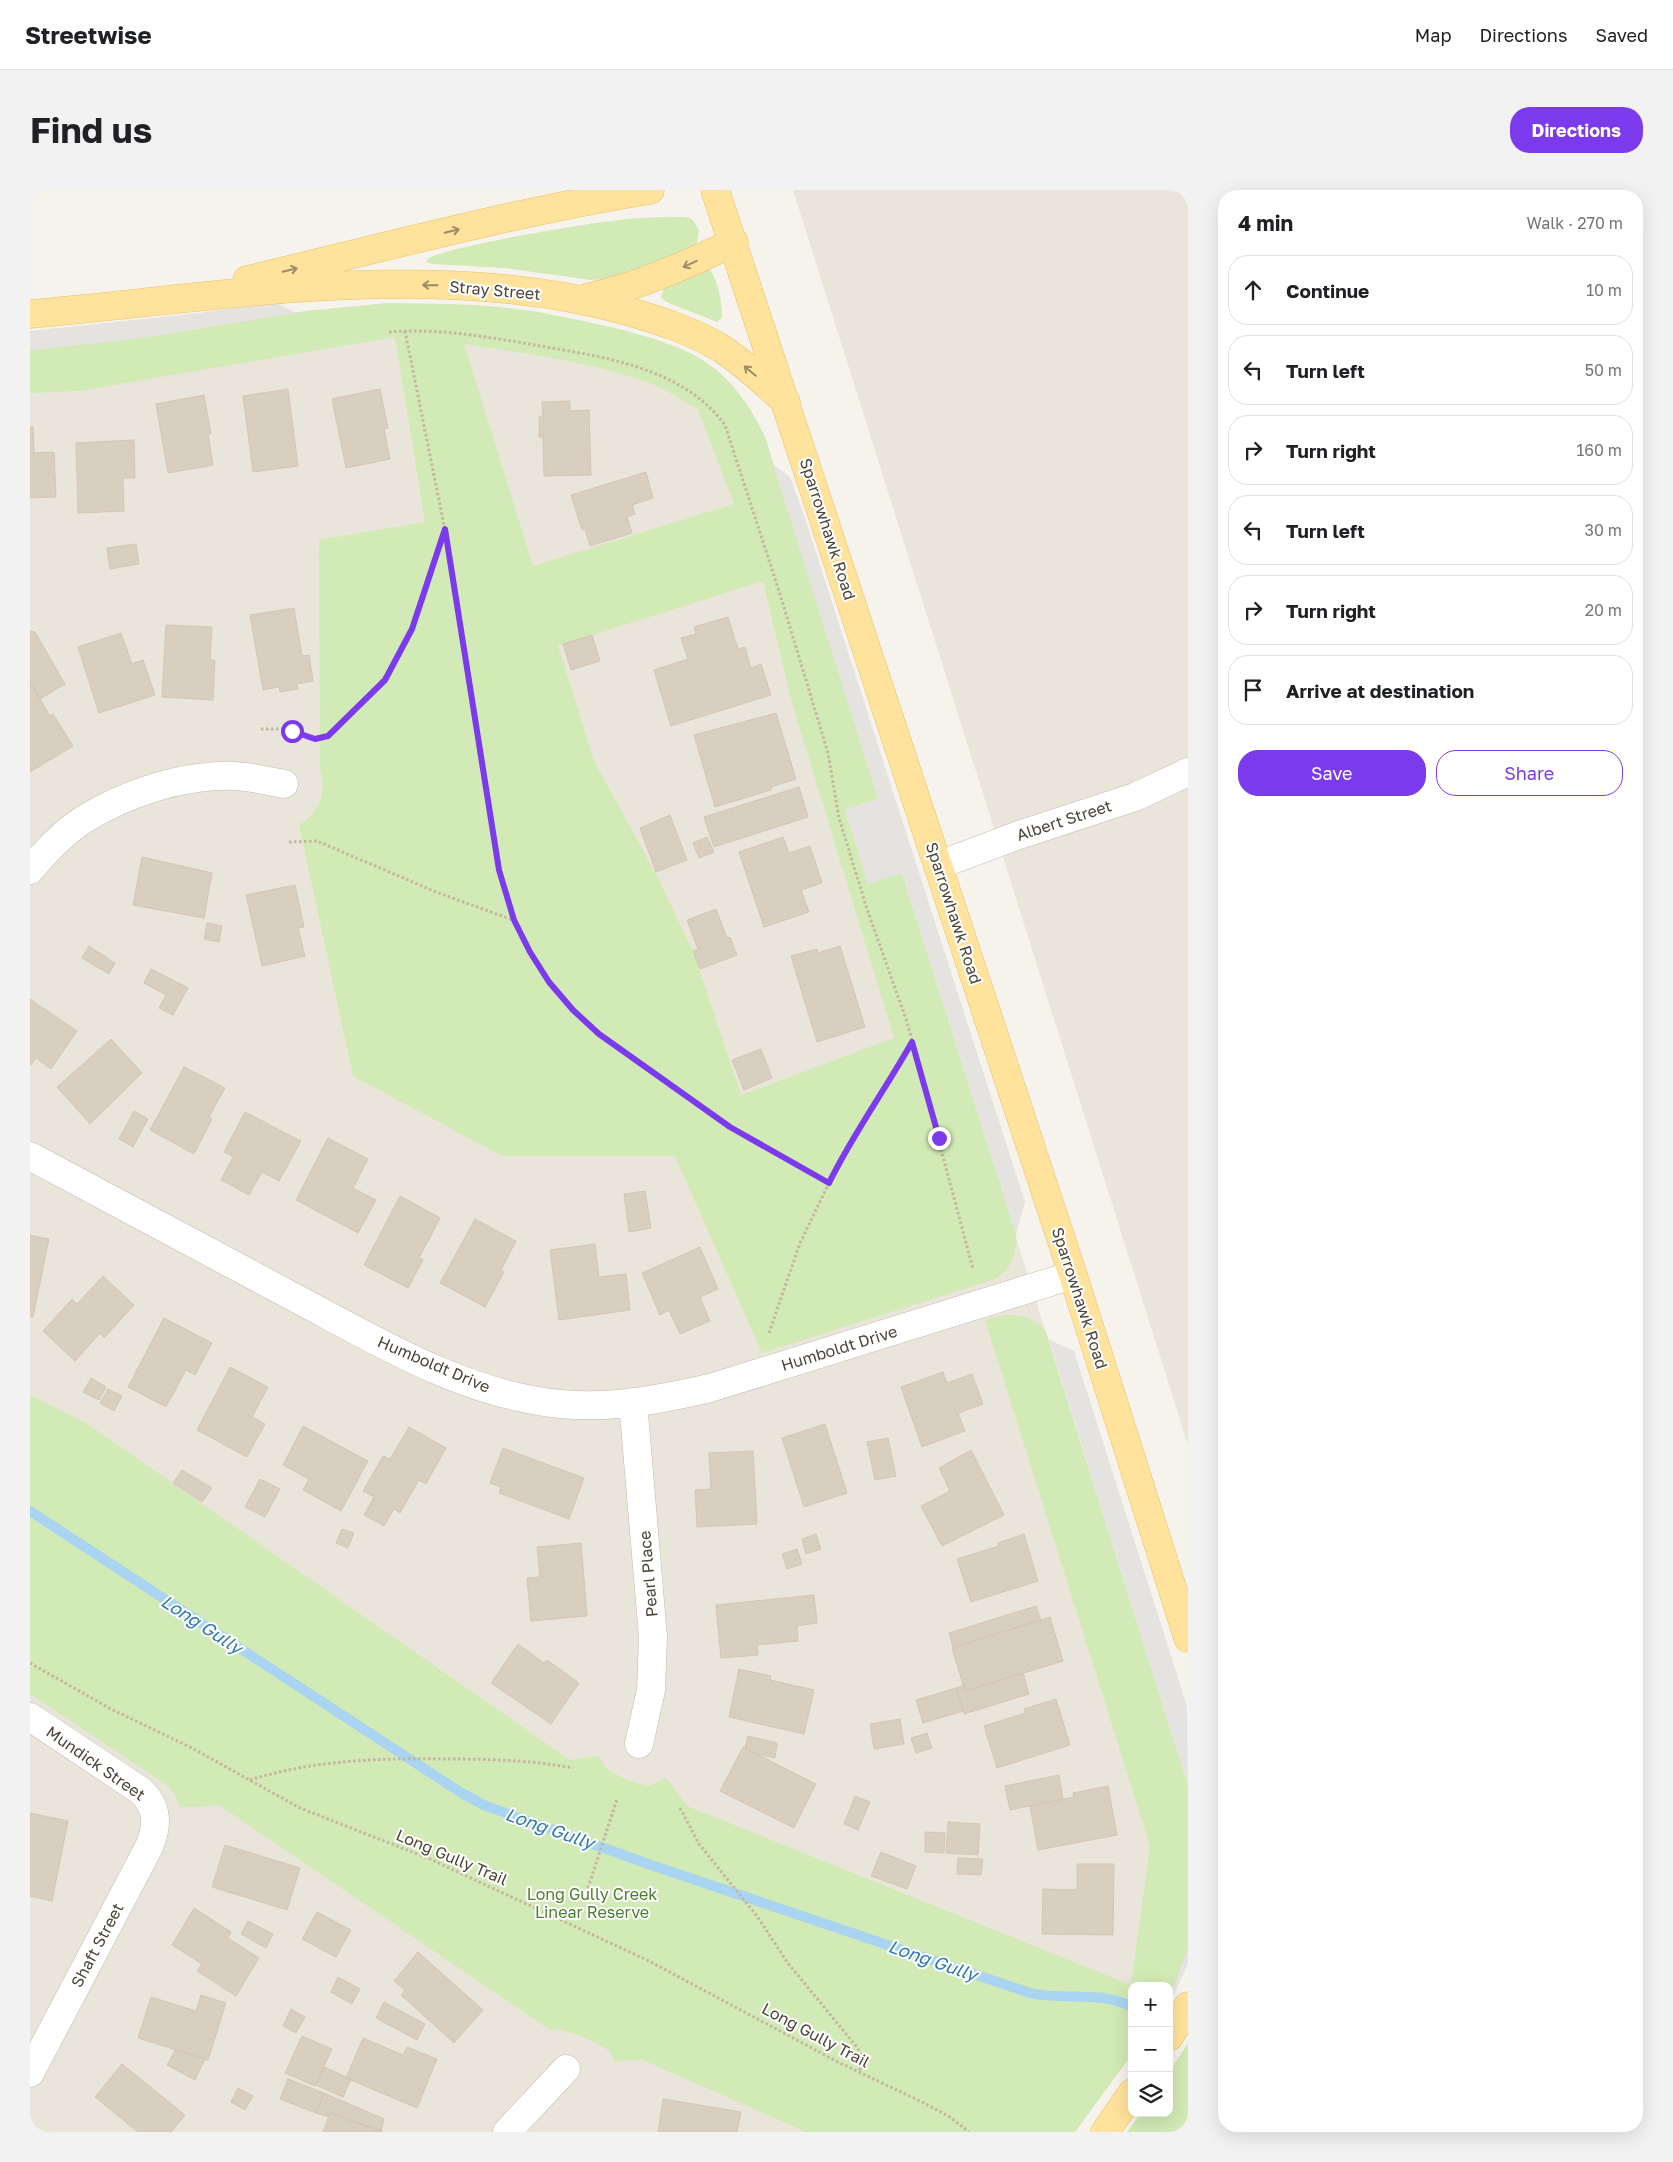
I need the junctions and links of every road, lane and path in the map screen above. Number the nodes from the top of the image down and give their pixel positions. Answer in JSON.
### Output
{"nodes":[{"id":1,"x":650,"y":190,"type":"edge"},
{"id":2,"x":715,"y":190,"type":"edge"},
{"id":3,"x":734,"y":242,"type":"junction"},
{"id":4,"x":174,"y":297,"type":"junction"},
{"id":5,"x":582,"y":299,"type":"junction"},
{"id":6,"x":30,"y":314,"type":"edge"},
{"id":7,"x":405,"y":331,"type":"junction"},
{"id":8,"x":389,"y":332,"type":"dead end"},
{"id":9,"x":787,"y":403,"type":"junction"},
{"id":10,"x":445,"y":529,"type":"junction"},
{"id":11,"x":261,"y":728,"type":"dead end"},
{"id":12,"x":1188,"y":772,"type":"edge"},
{"id":13,"x":284,"y":784,"type":"dead end"},
{"id":14,"x":289,"y":842,"type":"dead end"},
{"id":15,"x":939,"y":865,"type":"junction"},
{"id":16,"x":30,"y":870,"type":"edge"},
{"id":17,"x":514,"y":920,"type":"junction"},
{"id":18,"x":912,"y":1042,"type":"junction"},
{"id":19,"x":30,"y":1156,"type":"edge"},
{"id":20,"x":829,"y":1183,"type":"junction"},
{"id":21,"x":973,"y":1269,"type":"dead end"},
{"id":22,"x":1073,"y":1275,"type":"junction"},
{"id":23,"x":769,"y":1333,"type":"dead end"},
{"id":24,"x":634,"y":1402,"type":"junction"},
{"id":25,"x":1188,"y":1638,"type":"edge"},
{"id":26,"x":30,"y":1662,"type":"edge"},
{"id":27,"x":30,"y":1717,"type":"edge"},
{"id":28,"x":639,"y":1744,"type":"dead end"},
{"id":29,"x":574,"y":1768,"type":"dead end"},
{"id":30,"x":249,"y":1781,"type":"junction"},
{"id":31,"x":617,"y":1799,"type":"dead end"},
{"id":32,"x":680,"y":1808,"type":"dead end"},
{"id":33,"x":156,"y":1815,"type":"joint"},
{"id":34,"x":588,"y":1888,"type":"dead end"},
{"id":35,"x":1188,"y":2006,"type":"edge"},
{"id":36,"x":1173,"y":2030,"type":"edge"},
{"id":37,"x":566,"y":2070,"type":"dead end"},
{"id":38,"x":30,"y":2073,"type":"edge"},
{"id":39,"x":860,"y":2073,"type":"junction"},
{"id":40,"x":1128,"y":2099,"type":"edge"},
{"id":41,"x":507,"y":2132,"type":"edge"},
{"id":42,"x":969,"y":2132,"type":"edge"},
{"id":43,"x":1105,"y":2132,"type":"edge"}],
"edges":[{"from":4,"to":1,"type":"main road","name":"Stray Street","one_way":true},
{"from":2,"to":3,"type":"main road","name":"Sparrowhawk Road"},
{"from":3,"to":5,"type":"main road","one_way":true},
{"from":3,"to":9,"type":"main road","name":"Sparrowhawk Road"},
{"from":5,"to":4,"type":"main road","name":"Stray Street","one_way":true},
{"from":4,"to":6,"type":"main road","name":"Stray Street"},
{"from":9,"to":5,"type":"main road","name":"Stray Street","one_way":true},
{"from":7,"to":8,"type":"path"},
{"from":7,"to":10,"type":"path"},
{"from":7,"to":18,"type":"path"},
{"from":9,"to":15,"type":"main road","name":"Sparrowhawk Road"},
{"from":10,"to":11,"type":"path"},
{"from":10,"to":17,"type":"path"},
{"from":12,"to":15,"type":"street","name":"Albert Street"},
{"from":13,"to":16,"type":"street"},
{"from":14,"to":17,"type":"path"},
{"from":15,"to":22,"type":"main road","name":"Sparrowhawk Road"},
{"from":17,"to":20,"type":"path"},
{"from":18,"to":20,"type":"path"},
{"from":18,"to":21,"type":"path"},
{"from":19,"to":24,"type":"street","name":"Humboldt Drive"},
{"from":20,"to":23,"type":"path"},
{"from":22,"to":24,"type":"street","name":"Humboldt Drive"},
{"from":22,"to":25,"type":"main road","name":"Sparrowhawk Road"},
{"from":24,"to":28,"type":"street","name":"Pearl Place"},
{"from":26,"to":30,"type":"path","name":"Long Gully Trail"},
{"from":27,"to":33,"type":"street","name":"Mundick Street"},
{"from":29,"to":30,"type":"path"},
{"from":30,"to":39,"type":"path","name":"Long Gully Trail"},
{"from":31,"to":34,"type":"path"},
{"from":32,"to":39,"type":"path"},
{"from":33,"to":38,"type":"street","name":"Shaft Street"},
{"from":35,"to":36,"type":"main road"},
{"from":37,"to":41,"type":"street"},
{"from":39,"to":42,"type":"path","name":"Long Gully Trail"},
{"from":40,"to":43,"type":"main road"}]}
